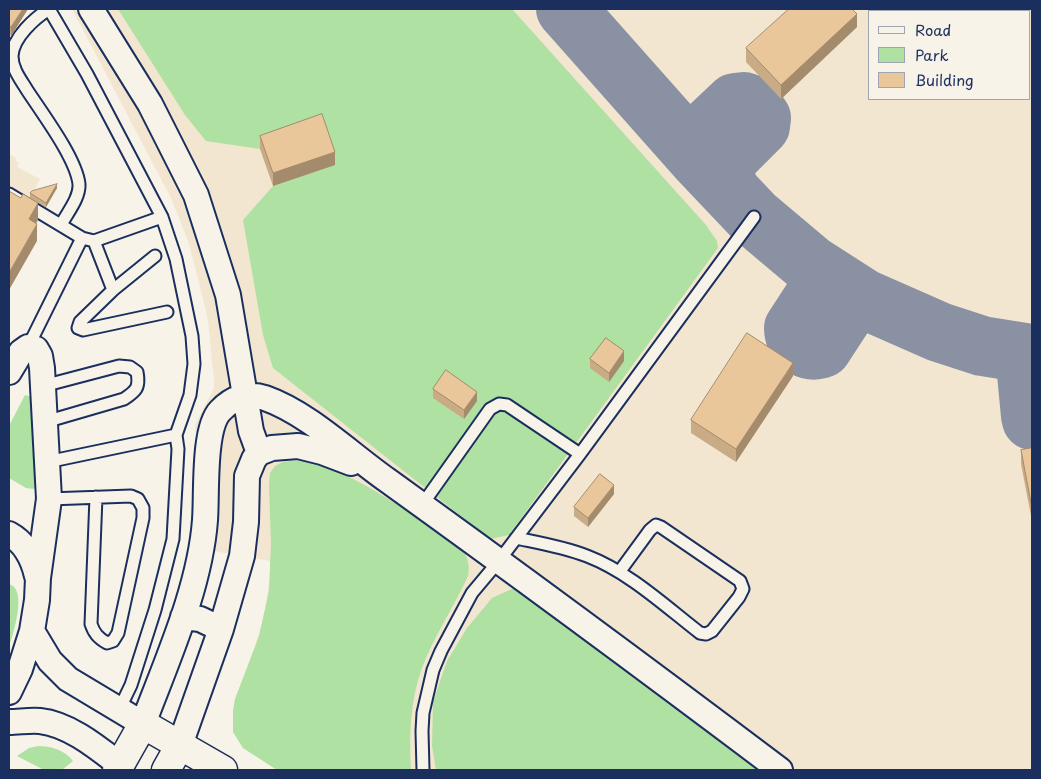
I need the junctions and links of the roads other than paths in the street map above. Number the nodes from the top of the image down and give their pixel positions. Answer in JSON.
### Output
{"nodes":[{"id":1,"x":49,"y":9,"type":"edge"},
{"id":2,"x":91,"y":9,"type":"edge"},
{"id":3,"x":9,"y":194,"type":"edge"},
{"id":4,"x":162,"y":217,"type":"junction"},
{"id":5,"x":754,"y":217,"type":"dead end"},
{"id":6,"x":61,"y":225,"type":"junction"},
{"id":7,"x":82,"y":238,"type":"junction"},
{"id":8,"x":94,"y":241,"type":"junction"},
{"id":9,"x":155,"y":256,"type":"dead end"},
{"id":10,"x":113,"y":290,"type":"junction"},
{"id":11,"x":167,"y":312,"type":"dead end"},
{"id":12,"x":28,"y":347,"type":"junction"},
{"id":13,"x":9,"y":372,"type":"edge"},
{"id":14,"x":43,"y":386,"type":"junction"},
{"id":15,"x":244,"y":395,"type":"junction"},
{"id":16,"x":45,"y":422,"type":"junction"},
{"id":17,"x":176,"y":435,"type":"junction"},
{"id":18,"x":259,"y":453,"type":"junction"},
{"id":19,"x":580,"y":454,"type":"junction"},
{"id":20,"x":47,"y":462,"type":"junction"},
{"id":21,"x":387,"y":480,"type":"junction"},
{"id":22,"x":96,"y":497,"type":"junction"},
{"id":23,"x":49,"y":498,"type":"junction"},
{"id":24,"x":422,"y":505,"type":"junction"},
{"id":25,"x":9,"y":534,"type":"edge"},
{"id":26,"x":516,"y":538,"type":"junction"},
{"id":27,"x":498,"y":562,"type":"junction"},
{"id":28,"x":620,"y":571,"type":"junction"},
{"id":29,"x":38,"y":578,"type":"junction"},
{"id":30,"x":183,"y":617,"type":"junction"},
{"id":31,"x":221,"y":629,"type":"junction"},
{"id":32,"x":32,"y":631,"type":"junction"},
{"id":33,"x":9,"y":692,"type":"edge"},
{"id":34,"x":119,"y":710,"type":"junction"},
{"id":35,"x":9,"y":722,"type":"edge"},
{"id":36,"x":143,"y":724,"type":"junction"},
{"id":37,"x":180,"y":745,"type":"junction"},
{"id":38,"x":122,"y":769,"type":"edge"},
{"id":39,"x":166,"y":770,"type":"edge"},
{"id":40,"x":223,"y":770,"type":"edge"},
{"id":41,"x":423,"y":770,"type":"edge"},
{"id":42,"x":780,"y":770,"type":"edge"}],
"edges":[{"from":1,"to":4,"type":"lane"},
{"from":1,"to":6,"type":"lane"},
{"from":2,"to":15,"type":"street"},
{"from":3,"to":6,"type":"lane"},
{"from":4,"to":8,"type":"lane"},
{"from":4,"to":17,"type":"lane"},
{"from":5,"to":19,"type":"lane"},
{"from":6,"to":7,"type":"lane"},
{"from":7,"to":8,"type":"lane"},
{"from":7,"to":12,"type":"lane"},
{"from":8,"to":10,"type":"lane"},
{"from":9,"to":10,"type":"lane"},
{"from":10,"to":11,"type":"lane"},
{"from":12,"to":13,"type":"street"},
{"from":12,"to":14,"type":"street"},
{"from":14,"to":16,"type":"street"},
{"from":14,"to":16,"type":"lane"},
{"from":15,"to":18,"type":"street"},
{"from":15,"to":21,"type":"street"},
{"from":15,"to":30,"type":"street"},
{"from":16,"to":20,"type":"street"},
{"from":17,"to":20,"type":"lane"},
{"from":17,"to":34,"type":"lane"},
{"from":18,"to":21,"type":"street"},
{"from":18,"to":31,"type":"street"},
{"from":19,"to":24,"type":"lane"},
{"from":19,"to":26,"type":"lane"},
{"from":20,"to":23,"type":"street"},
{"from":21,"to":24,"type":"street"},
{"from":22,"to":22,"type":"lane"},
{"from":22,"to":23,"type":"lane"},
{"from":23,"to":29,"type":"street"},
{"from":24,"to":27,"type":"street"},
{"from":25,"to":29,"type":"street"},
{"from":26,"to":27,"type":"lane"},
{"from":26,"to":28,"type":"lane"},
{"from":27,"to":41,"type":"lane"},
{"from":27,"to":42,"type":"street"},
{"from":28,"to":28,"type":"lane"},
{"from":29,"to":32,"type":"street"},
{"from":30,"to":31,"type":"street"},
{"from":30,"to":36,"type":"street"},
{"from":31,"to":37,"type":"street"},
{"from":32,"to":33,"type":"street"},
{"from":32,"to":34,"type":"street"},
{"from":34,"to":36,"type":"street"},
{"from":35,"to":38,"type":"street"},
{"from":36,"to":37,"type":"main road"},
{"from":36,"to":38,"type":"main road"},
{"from":37,"to":39,"type":"main road"},
{"from":37,"to":40,"type":"main road"}]}
